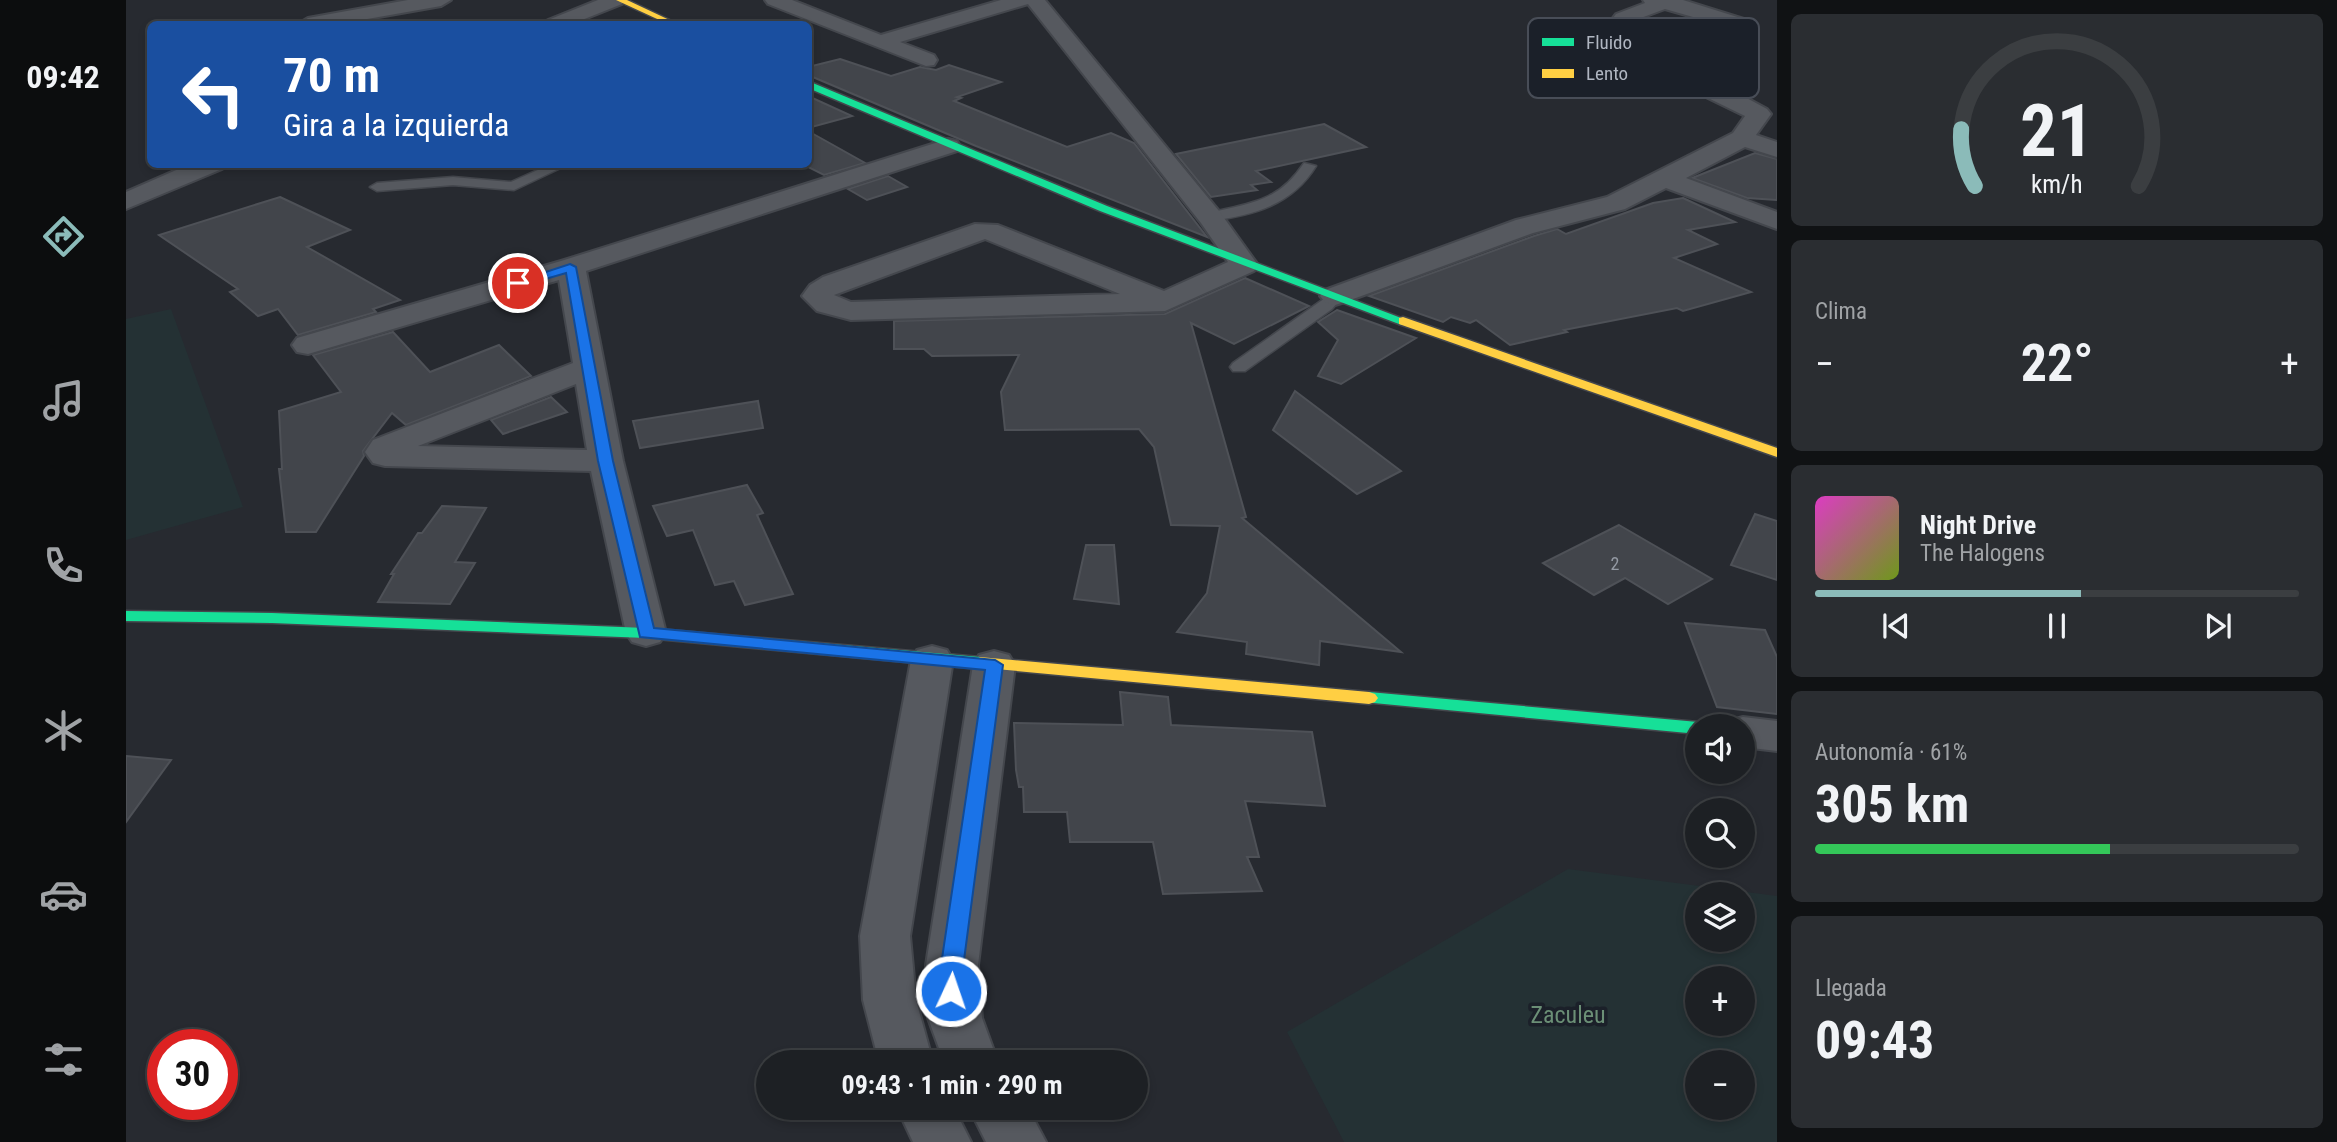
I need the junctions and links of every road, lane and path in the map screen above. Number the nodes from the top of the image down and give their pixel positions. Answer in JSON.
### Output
{"nodes":[{"id":1,"x":442,"y":0,"type":"edge"},
{"id":2,"x":617,"y":0,"type":"edge"},
{"id":3,"x":775,"y":0,"type":"edge"},
{"id":4,"x":1022,"y":0,"type":"edge"},
{"id":5,"x":1035,"y":0,"type":"edge"},
{"id":6,"x":1664,"y":1,"type":"edge"},
{"id":7,"x":1623,"y":18,"type":"dead end"},
{"id":8,"x":1720,"y":18,"type":"edge"},
{"id":9,"x":325,"y":21,"type":"edge"},
{"id":10,"x":563,"y":21,"type":"edge"},
{"id":11,"x":667,"y":21,"type":"edge"},
{"id":12,"x":882,"y":41,"type":"junction"},
{"id":13,"x":926,"y":60,"type":"dead end"},
{"id":14,"x":812,"y":86,"type":"edge"},
{"id":15,"x":1726,"y":98,"type":"edge"},
{"id":16,"x":1742,"y":138,"type":"junction"},
{"id":17,"x":948,"y":146,"type":"junction"},
{"id":18,"x":1777,"y":150,"type":"edge"},
{"id":19,"x":812,"y":166,"type":"edge"},
{"id":20,"x":1309,"y":166,"type":"dead end"},
{"id":21,"x":204,"y":168,"type":"edge"},
{"id":22,"x":554,"y":168,"type":"edge"},
{"id":23,"x":1665,"y":179,"type":"junction"},
{"id":24,"x":841,"y":180,"type":"junction"},
{"id":25,"x":377,"y":187,"type":"dead end"},
{"id":26,"x":126,"y":201,"type":"edge"},
{"id":27,"x":1210,"y":217,"type":"junction"},
{"id":28,"x":1777,"y":221,"type":"edge"},
{"id":29,"x":1244,"y":265,"type":"junction"},
{"id":30,"x":570,"y":267,"type":"junction"},
{"id":31,"x":1335,"y":296,"type":"junction"},
{"id":32,"x":1165,"y":302,"type":"junction"},
{"id":33,"x":308,"y":345,"type":"dead end"},
{"id":34,"x":1239,"y":367,"type":"dead end"},
{"id":35,"x":589,"y":368,"type":"junction"},
{"id":36,"x":1777,"y":453,"type":"edge"},
{"id":37,"x":606,"y":461,"type":"junction"},
{"id":38,"x":126,"y":616,"type":"edge"},
{"id":39,"x":646,"y":633,"type":"junction"},
{"id":40,"x":932,"y":660,"type":"junction"},
{"id":41,"x":995,"y":665,"type":"junction"},
{"id":42,"x":1685,"y":727,"type":"edge"},
{"id":43,"x":1755,"y":733,"type":"edge"},
{"id":44,"x":1777,"y":736,"type":"edge"},
{"id":45,"x":902,"y":1050,"type":"edge"},
{"id":46,"x":967,"y":1050,"type":"edge"},
{"id":47,"x":931,"y":1120,"type":"edge"},
{"id":48,"x":1004,"y":1120,"type":"edge"},
{"id":49,"x":942,"y":1142,"type":"edge"},
{"id":50,"x":1017,"y":1142,"type":"edge"}],
"edges":[{"from":1,"to":9,"type":"street"},
{"from":2,"to":10,"type":"street"},
{"from":2,"to":11,"type":"street"},
{"from":3,"to":12,"type":"street"},
{"from":4,"to":12,"type":"street"},
{"from":5,"to":27,"type":"street"},
{"from":6,"to":7,"type":"street"},
{"from":6,"to":8,"type":"street"},
{"from":12,"to":13,"type":"street"},
{"from":14,"to":17,"type":"street"},
{"from":15,"to":16,"type":"street"},
{"from":16,"to":18,"type":"street"},
{"from":16,"to":23,"type":"street"},
{"from":17,"to":24,"type":"street"},
{"from":17,"to":29,"type":"street"},
{"from":19,"to":24,"type":"street"},
{"from":20,"to":27,"type":"lane"},
{"from":21,"to":26,"type":"street"},
{"from":22,"to":25,"type":"lane"},
{"from":23,"to":28,"type":"street"},
{"from":23,"to":31,"type":"street"},
{"from":24,"to":30,"type":"street"},
{"from":27,"to":29,"type":"street"},
{"from":29,"to":31,"type":"street"},
{"from":29,"to":32,"type":"street"},
{"from":30,"to":33,"type":"street"},
{"from":30,"to":35,"type":"street"},
{"from":31,"to":34,"type":"lane"},
{"from":31,"to":36,"type":"street"},
{"from":32,"to":32,"type":"street"},
{"from":35,"to":37,"type":"street"},
{"from":35,"to":37,"type":"street"},
{"from":37,"to":39,"type":"street"},
{"from":38,"to":39,"type":"street"},
{"from":39,"to":40,"type":"street"},
{"from":40,"to":41,"type":"street"},
{"from":40,"to":45,"type":"street"},
{"from":41,"to":42,"type":"street"},
{"from":41,"to":46,"type":"street"},
{"from":43,"to":44,"type":"street"},
{"from":47,"to":49,"type":"street"},
{"from":48,"to":50,"type":"street"}]}
